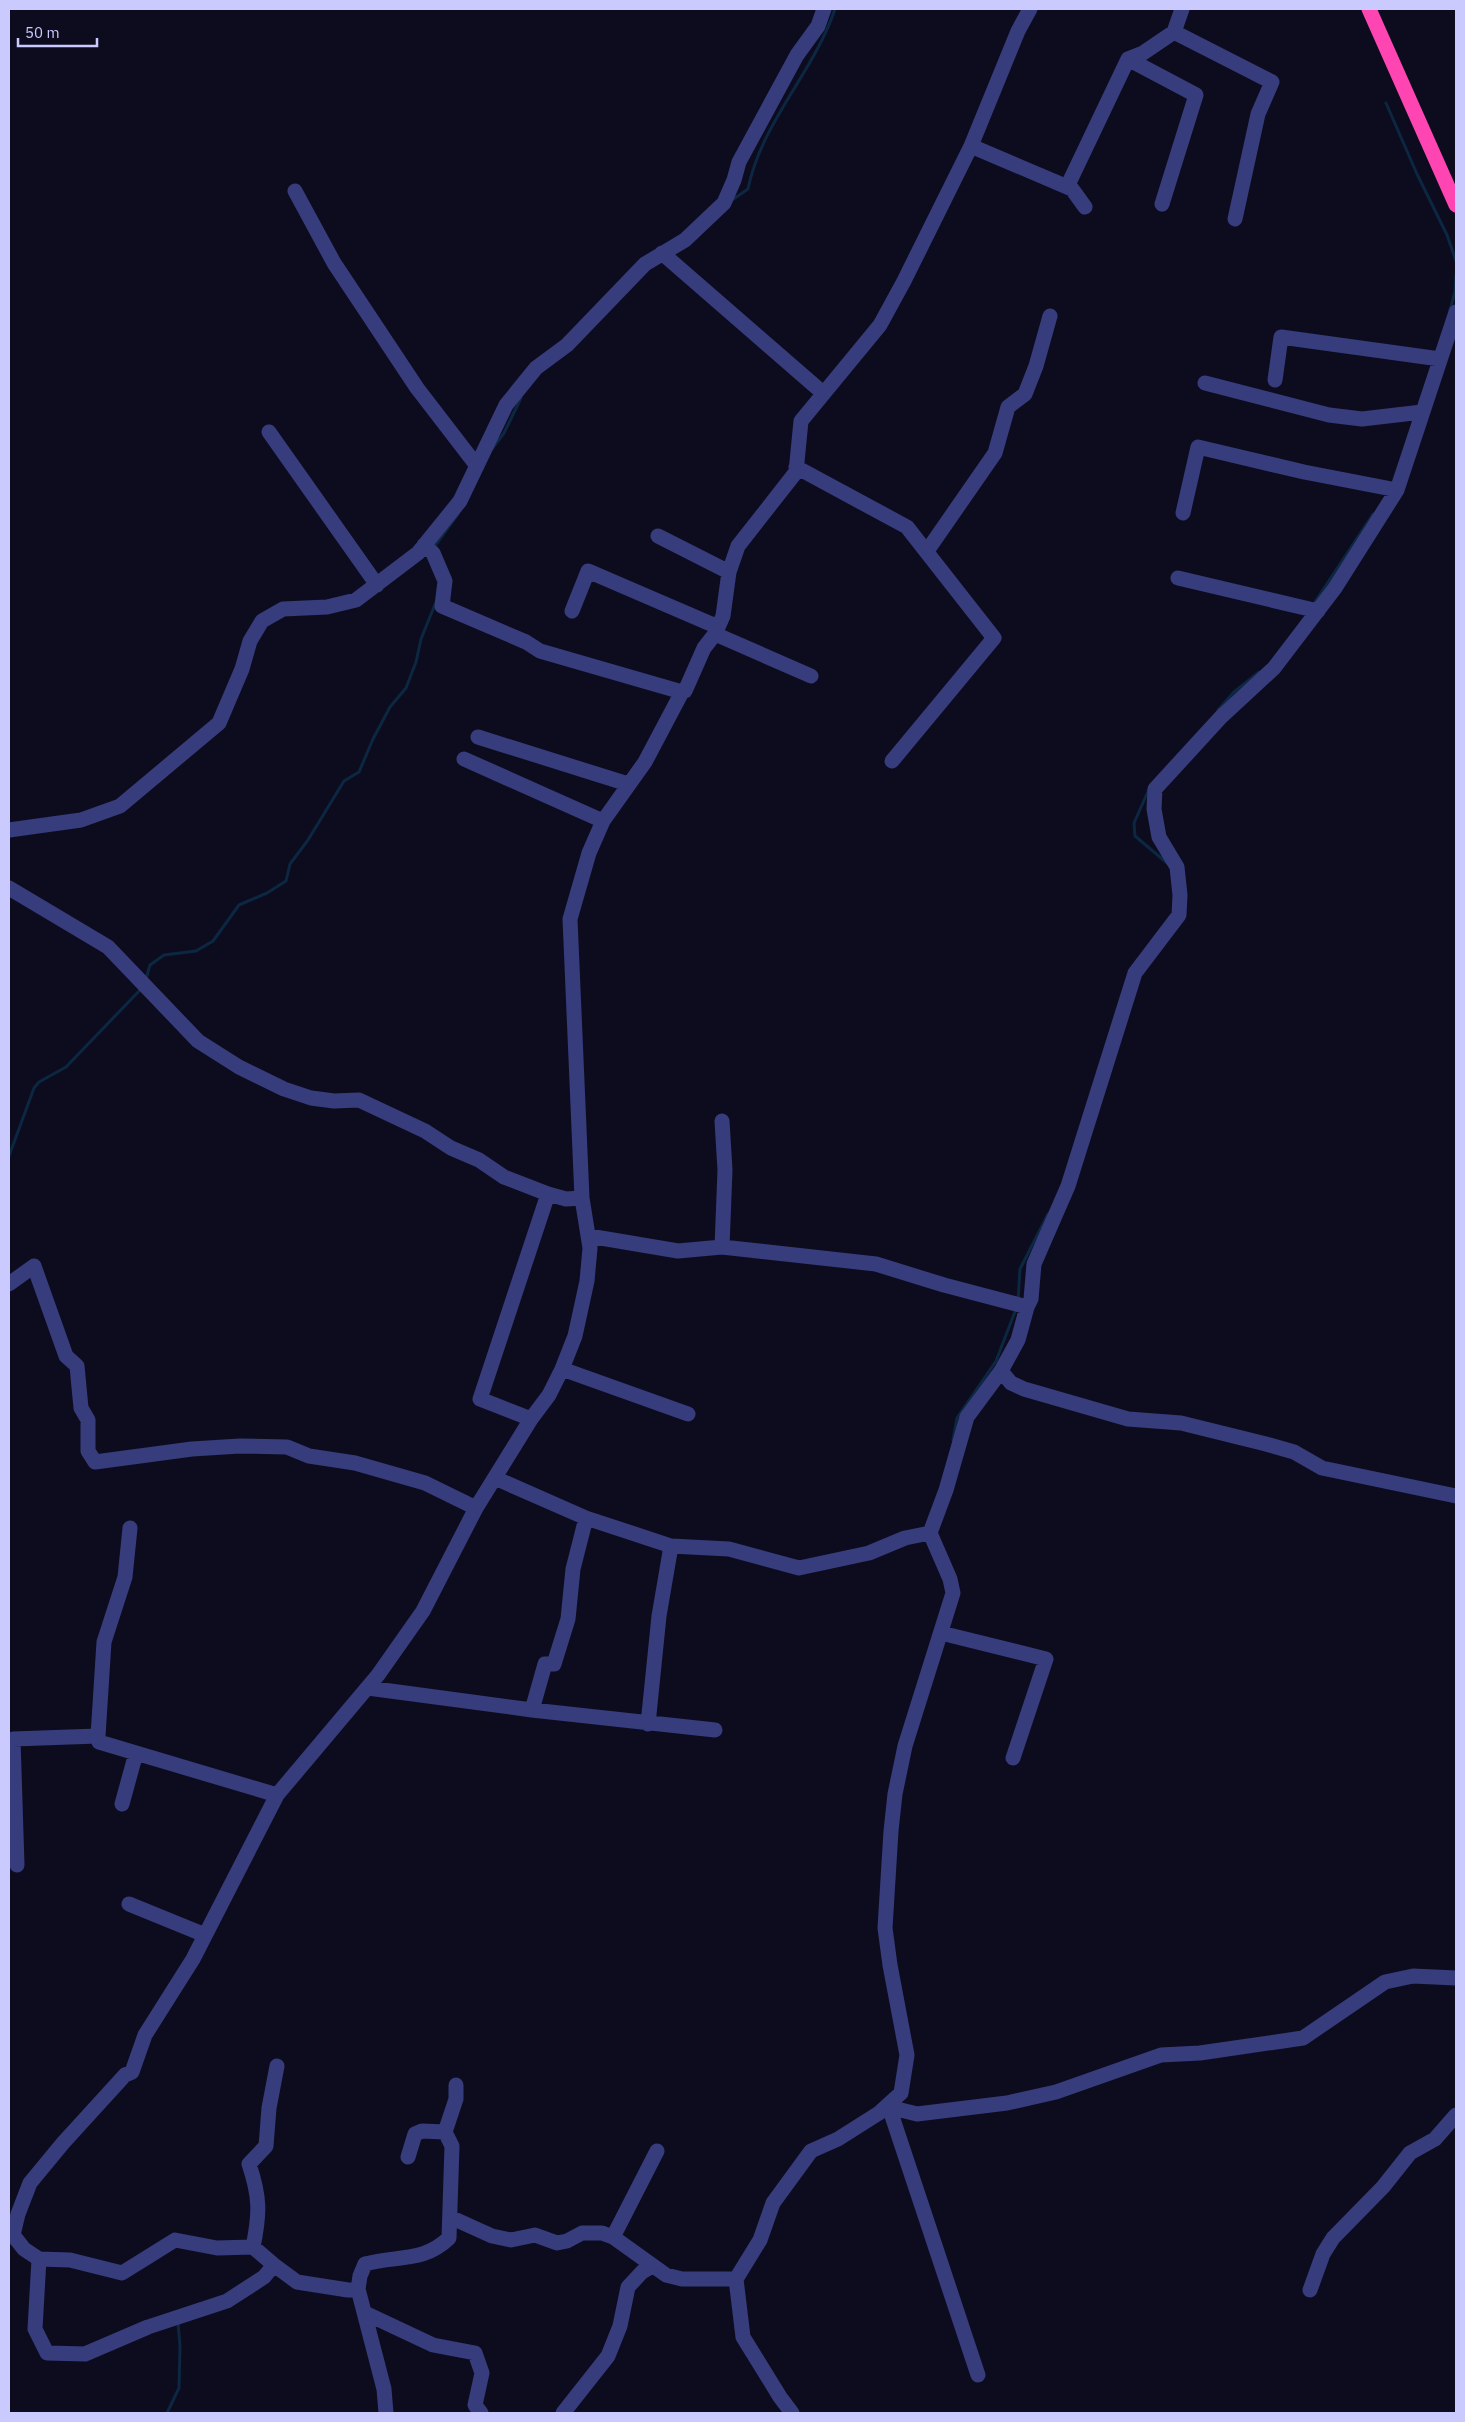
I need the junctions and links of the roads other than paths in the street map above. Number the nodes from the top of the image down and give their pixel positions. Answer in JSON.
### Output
{"nodes":[{"id":1,"x":824,"y":9,"type":"edge"},
{"id":2,"x":1030,"y":9,"type":"edge"},
{"id":3,"x":1182,"y":9,"type":"edge"},
{"id":4,"x":1369,"y":9,"type":"edge"},
{"id":5,"x":1174,"y":32,"type":"junction"},
{"id":6,"x":1128,"y":59,"type":"junction"},
{"id":7,"x":971,"y":146,"type":"junction"},
{"id":8,"x":1067,"y":187,"type":"junction"},
{"id":9,"x":295,"y":191,"type":"dead end"},
{"id":10,"x":1162,"y":204,"type":"dead end"},
{"id":11,"x":1456,"y":205,"type":"edge"},
{"id":12,"x":1085,"y":207,"type":"dead end"},
{"id":13,"x":1234,"y":219,"type":"dead end"},
{"id":14,"x":662,"y":253,"type":"junction"},
{"id":15,"x":1456,"y":312,"type":"edge"},
{"id":16,"x":1050,"y":316,"type":"dead end"},
{"id":17,"x":1440,"y":359,"type":"junction"},
{"id":18,"x":1275,"y":380,"type":"dead end"},
{"id":19,"x":1205,"y":383,"type":"dead end"},
{"id":20,"x":823,"y":393,"type":"junction"},
{"id":21,"x":1422,"y":412,"type":"junction"},
{"id":22,"x":269,"y":432,"type":"dead end"},
{"id":23,"x":477,"y":466,"type":"junction"},
{"id":24,"x":796,"y":467,"type":"junction"},
{"id":25,"x":1397,"y":490,"type":"junction"},
{"id":26,"x":1183,"y":513,"type":"dead end"},
{"id":27,"x":658,"y":536,"type":"dead end"},
{"id":28,"x":424,"y":546,"type":"junction"},
{"id":29,"x":927,"y":552,"type":"junction"},
{"id":30,"x":729,"y":572,"type":"junction"},
{"id":31,"x":1178,"y":578,"type":"dead end"},
{"id":32,"x":377,"y":585,"type":"junction"},
{"id":33,"x":572,"y":611,"type":"dead end"},
{"id":34,"x":1318,"y":611,"type":"junction"},
{"id":35,"x":716,"y":631,"type":"junction"},
{"id":36,"x":811,"y":676,"type":"dead end"},
{"id":37,"x":682,"y":692,"type":"junction"},
{"id":38,"x":478,"y":737,"type":"dead end"},
{"id":39,"x":464,"y":759,"type":"dead end"},
{"id":40,"x":892,"y":761,"type":"dead end"},
{"id":41,"x":628,"y":784,"type":"junction"},
{"id":42,"x":603,"y":821,"type":"junction"},
{"id":43,"x":9,"y":830,"type":"edge"},
{"id":44,"x":9,"y":888,"type":"edge"},
{"id":45,"x":722,"y":1121,"type":"dead end"},
{"id":46,"x":548,"y":1194,"type":"junction"},
{"id":47,"x":582,"y":1198,"type":"junction"},
{"id":48,"x":589,"y":1236,"type":"junction"},
{"id":49,"x":722,"y":1247,"type":"junction"},
{"id":50,"x":9,"y":1284,"type":"edge"},
{"id":51,"x":1027,"y":1307,"type":"junction"},
{"id":52,"x":562,"y":1369,"type":"junction"},
{"id":53,"x":1001,"y":1371,"type":"junction"},
{"id":54,"x":688,"y":1414,"type":"dead end"},
{"id":55,"x":531,"y":1419,"type":"junction"},
{"id":56,"x":495,"y":1478,"type":"junction"},
{"id":57,"x":1456,"y":1496,"type":"edge"},
{"id":58,"x":476,"y":1508,"type":"junction"},
{"id":59,"x":586,"y":1518,"type":"junction"},
{"id":60,"x":130,"y":1528,"type":"dead end"},
{"id":61,"x":930,"y":1533,"type":"junction"},
{"id":62,"x":671,"y":1546,"type":"junction"},
{"id":63,"x":941,"y":1633,"type":"junction"},
{"id":64,"x":368,"y":1688,"type":"junction"},
{"id":65,"x":532,"y":1710,"type":"junction"},
{"id":66,"x":648,"y":1724,"type":"junction"},
{"id":67,"x":715,"y":1730,"type":"dead end"},
{"id":68,"x":98,"y":1736,"type":"junction"},
{"id":69,"x":136,"y":1752,"type":"junction"},
{"id":70,"x":1013,"y":1758,"type":"dead end"},
{"id":71,"x":277,"y":1795,"type":"junction"},
{"id":72,"x":12,"y":1804,"type":"edge"},
{"id":73,"x":122,"y":1804,"type":"dead end"},
{"id":74,"x":17,"y":1865,"type":"dead end"},
{"id":75,"x":129,"y":1904,"type":"dead end"},
{"id":76,"x":205,"y":1935,"type":"junction"},
{"id":77,"x":1456,"y":1978,"type":"edge"},
{"id":78,"x":277,"y":2066,"type":"dead end"},
{"id":79,"x":456,"y":2085,"type":"dead end"},
{"id":80,"x":889,"y":2106,"type":"junction"},
{"id":81,"x":1456,"y":2115,"type":"edge"},
{"id":82,"x":445,"y":2132,"type":"junction"},
{"id":83,"x":657,"y":2152,"type":"dead end"},
{"id":84,"x":408,"y":2157,"type":"dead end"},
{"id":85,"x":450,"y":2217,"type":"junction"},
{"id":86,"x":613,"y":2237,"type":"junction"},
{"id":87,"x":253,"y":2247,"type":"junction"},
{"id":88,"x":39,"y":2259,"type":"junction"},
{"id":89,"x":274,"y":2265,"type":"junction"},
{"id":90,"x":652,"y":2266,"type":"junction"},
{"id":91,"x":736,"y":2278,"type":"junction"},
{"id":92,"x":358,"y":2288,"type":"junction"},
{"id":93,"x":1310,"y":2290,"type":"dead end"},
{"id":94,"x":364,"y":2313,"type":"junction"},
{"id":95,"x":978,"y":2375,"type":"dead end"},
{"id":96,"x":386,"y":2413,"type":"edge"},
{"id":97,"x":481,"y":2413,"type":"edge"},
{"id":98,"x":562,"y":2413,"type":"edge"},
{"id":99,"x":792,"y":2413,"type":"edge"}],
"edges":[{"from":1,"to":14,"type":"street"},
{"from":2,"to":7,"type":"street"},
{"from":3,"to":5,"type":"street"},
{"from":4,"to":11,"type":"highway"},
{"from":5,"to":6,"type":"street"},
{"from":5,"to":13,"type":"street"},
{"from":6,"to":8,"type":"street"},
{"from":6,"to":10,"type":"street"},
{"from":7,"to":8,"type":"street"},
{"from":7,"to":20,"type":"street"},
{"from":8,"to":12,"type":"street"},
{"from":9,"to":23,"type":"street"},
{"from":14,"to":20,"type":"street"},
{"from":14,"to":23,"type":"street"},
{"from":15,"to":17,"type":"street"},
{"from":16,"to":29,"type":"street"},
{"from":17,"to":18,"type":"street"},
{"from":17,"to":21,"type":"street"},
{"from":19,"to":21,"type":"street"},
{"from":20,"to":24,"type":"street"},
{"from":21,"to":25,"type":"street"},
{"from":22,"to":32,"type":"street"},
{"from":23,"to":28,"type":"street"},
{"from":24,"to":29,"type":"street"},
{"from":24,"to":30,"type":"street"},
{"from":25,"to":26,"type":"street"},
{"from":25,"to":34,"type":"street"},
{"from":27,"to":30,"type":"street"},
{"from":28,"to":32,"type":"street"},
{"from":28,"to":37,"type":"street"},
{"from":29,"to":40,"type":"street"},
{"from":30,"to":35,"type":"street"},
{"from":31,"to":34,"type":"street"},
{"from":32,"to":43,"type":"street"},
{"from":33,"to":35,"type":"street"},
{"from":34,"to":51,"type":"street"},
{"from":35,"to":36,"type":"street"},
{"from":35,"to":37,"type":"street"},
{"from":37,"to":41,"type":"street"},
{"from":38,"to":41,"type":"street"},
{"from":39,"to":42,"type":"street"},
{"from":41,"to":42,"type":"street"},
{"from":42,"to":47,"type":"street"},
{"from":44,"to":46,"type":"street"},
{"from":45,"to":49,"type":"street"},
{"from":46,"to":47,"type":"street"},
{"from":46,"to":55,"type":"street"},
{"from":47,"to":48,"type":"street"},
{"from":48,"to":49,"type":"street"},
{"from":48,"to":52,"type":"street"},
{"from":49,"to":51,"type":"street"},
{"from":50,"to":58,"type":"street"},
{"from":51,"to":53,"type":"street"},
{"from":52,"to":54,"type":"street"},
{"from":52,"to":55,"type":"street"},
{"from":53,"to":57,"type":"street"},
{"from":53,"to":61,"type":"street"},
{"from":55,"to":56,"type":"street"},
{"from":56,"to":58,"type":"street"},
{"from":56,"to":59,"type":"street"},
{"from":58,"to":64,"type":"street"},
{"from":59,"to":62,"type":"street"},
{"from":59,"to":65,"type":"street"},
{"from":60,"to":68,"type":"street"},
{"from":61,"to":62,"type":"street"},
{"from":61,"to":63,"type":"street"},
{"from":62,"to":66,"type":"street"},
{"from":63,"to":70,"type":"street"},
{"from":63,"to":80,"type":"street"},
{"from":64,"to":65,"type":"street"},
{"from":64,"to":71,"type":"street"},
{"from":65,"to":66,"type":"street"},
{"from":66,"to":67,"type":"street"},
{"from":68,"to":69,"type":"street"},
{"from":68,"to":72,"type":"street"},
{"from":69,"to":71,"type":"street"},
{"from":69,"to":73,"type":"street"},
{"from":71,"to":76,"type":"street"},
{"from":72,"to":74,"type":"street"},
{"from":75,"to":76,"type":"street"},
{"from":76,"to":88,"type":"street"},
{"from":77,"to":80,"type":"street"},
{"from":78,"to":87,"type":"street"},
{"from":79,"to":82,"type":"street"},
{"from":80,"to":91,"type":"street"},
{"from":80,"to":95,"type":"street"},
{"from":81,"to":93,"type":"street"},
{"from":82,"to":84,"type":"street"},
{"from":82,"to":85,"type":"street"},
{"from":83,"to":86,"type":"street"},
{"from":85,"to":86,"type":"street"},
{"from":85,"to":92,"type":"street"},
{"from":86,"to":90,"type":"street"},
{"from":87,"to":88,"type":"street"},
{"from":87,"to":89,"type":"street"},
{"from":88,"to":89,"type":"street"},
{"from":89,"to":92,"type":"street"},
{"from":90,"to":91,"type":"street"},
{"from":90,"to":98,"type":"street"},
{"from":91,"to":99,"type":"street"},
{"from":92,"to":94,"type":"street"},
{"from":94,"to":96,"type":"street"},
{"from":94,"to":97,"type":"street"}]}
